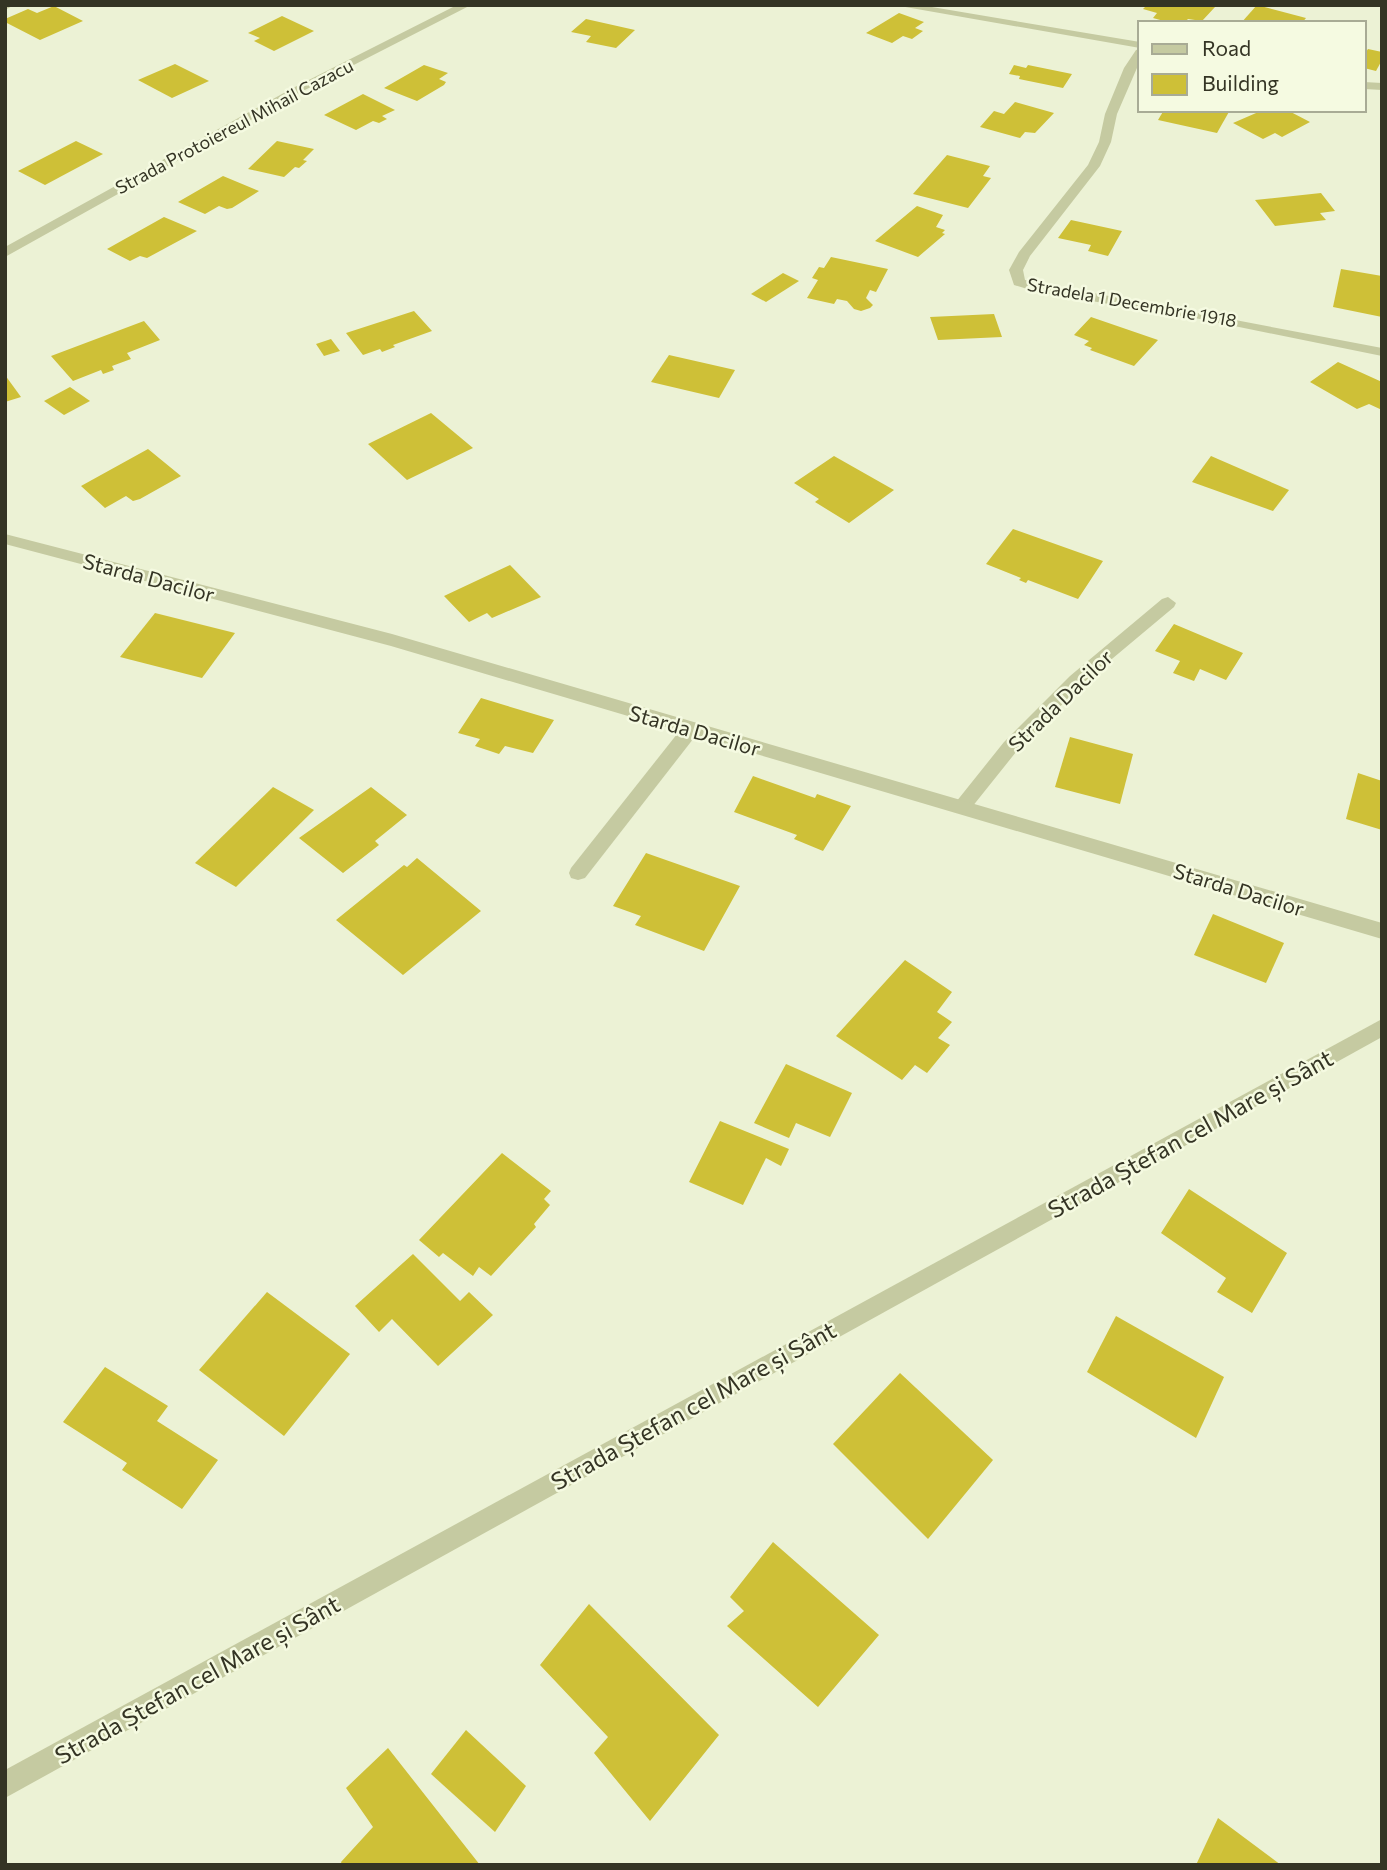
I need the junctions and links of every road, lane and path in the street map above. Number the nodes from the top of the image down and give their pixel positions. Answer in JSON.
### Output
{"nodes":[{"id":1,"x":466,"y":5,"type":"edge"},
{"id":2,"x":899,"y":5,"type":"edge"},
{"id":3,"x":941,"y":9,"type":"edge"},
{"id":4,"x":1138,"y":45,"type":"edge"},
{"id":5,"x":1138,"y":55,"type":"edge"},
{"id":6,"x":5,"y":253,"type":"edge"},
{"id":7,"x":1382,"y":352,"type":"edge"},
{"id":8,"x":5,"y":538,"type":"edge"},
{"id":9,"x":1168,"y":603,"type":"dead end"},
{"id":10,"x":691,"y":729,"type":"junction"},
{"id":11,"x":962,"y":807,"type":"junction"},
{"id":12,"x":578,"y":873,"type":"dead end"},
{"id":13,"x":1382,"y":931,"type":"edge"},
{"id":14,"x":1382,"y":1027,"type":"edge"},
{"id":15,"x":5,"y":1785,"type":"edge"}],
"edges":[{"from":1,"to":6,"type":"street","name":"Strada Protoiereul Mihail Cazacu"},
{"from":2,"to":3,"type":"street"},
{"from":3,"to":4,"type":"street"},
{"from":5,"to":7,"type":"street","name":"Stradela 1 Decembrie 1918"},
{"from":8,"to":10,"type":"street","name":"Starda Dacilor"},
{"from":9,"to":11,"type":"street","name":"Strada Dacilor"},
{"from":10,"to":11,"type":"street","name":"Starda Dacilor"},
{"from":10,"to":12,"type":"street"},
{"from":11,"to":13,"type":"street","name":"Starda Dacilor"},
{"from":14,"to":15,"type":"street","name":"Strada Ștefan cel Mare și Sânt"}]}
